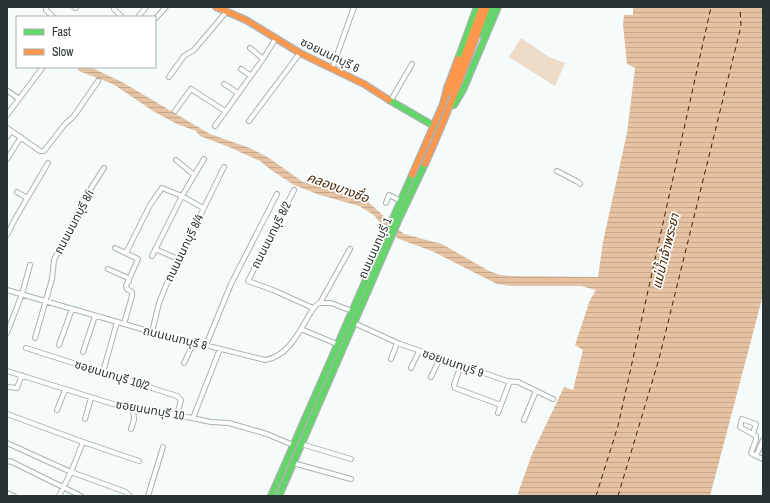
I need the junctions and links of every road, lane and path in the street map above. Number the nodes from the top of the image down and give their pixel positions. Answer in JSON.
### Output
{"nodes":[{"id":1,"x":46,"y":7,"type":"edge"},
{"id":2,"x":114,"y":7,"type":"edge"},
{"id":3,"x":146,"y":7,"type":"edge"},
{"id":4,"x":166,"y":7,"type":"edge"},
{"id":5,"x":216,"y":7,"type":"edge"},
{"id":6,"x":354,"y":7,"type":"edge"},
{"id":7,"x":477,"y":7,"type":"edge"},
{"id":8,"x":482,"y":7,"type":"edge"},
{"id":9,"x":498,"y":7,"type":"edge"},
{"id":10,"x":490,"y":8,"type":"edge"},
{"id":11,"x":227,"y":11,"type":"junction"},
{"id":12,"x":52,"y":16,"type":"edge"},
{"id":13,"x":121,"y":16,"type":"edge"},
{"id":14,"x":139,"y":16,"type":"edge"},
{"id":15,"x":156,"y":18,"type":"edge"},
{"id":16,"x":276,"y":38,"type":"junction"},
{"id":17,"x":250,"y":48,"type":"dead end"},
{"id":18,"x":300,"y":53,"type":"junction"},
{"id":19,"x":263,"y":58,"type":"junction"},
{"id":20,"x":412,"y":64,"type":"dead end"},
{"id":21,"x":42,"y":68,"type":"edge"},
{"id":22,"x":241,"y":69,"type":"dead end"},
{"id":23,"x":332,"y":69,"type":"junction"},
{"id":24,"x":251,"y":76,"type":"junction"},
{"id":25,"x":169,"y":77,"type":"dead end"},
{"id":26,"x":98,"y":81,"type":"dead end"},
{"id":27,"x":224,"y":84,"type":"dead end"},
{"id":28,"x":8,"y":91,"type":"dead end"},
{"id":29,"x":238,"y":93,"type":"junction"},
{"id":30,"x":19,"y":99,"type":"junction"},
{"id":31,"x":391,"y":100,"type":"junction"},
{"id":32,"x":443,"y":104,"type":"junction"},
{"id":33,"x":175,"y":111,"type":"dead end"},
{"id":34,"x":225,"y":111,"type":"junction"},
{"id":35,"x":7,"y":116,"type":"edge"},
{"id":36,"x":249,"y":121,"type":"dead end"},
{"id":37,"x":215,"y":126,"type":"dead end"},
{"id":38,"x":434,"y":126,"type":"junction"},
{"id":39,"x":442,"y":126,"type":"junction"},
{"id":40,"x":9,"y":130,"type":"edge"},
{"id":41,"x":7,"y":137,"type":"edge"},
{"id":42,"x":21,"y":137,"type":"junction"},
{"id":43,"x":7,"y":159,"type":"edge"},
{"id":44,"x":204,"y":159,"type":"dead end"},
{"id":45,"x":176,"y":160,"type":"dead end"},
{"id":46,"x":48,"y":163,"type":"dead end"},
{"id":47,"x":224,"y":167,"type":"dead end"},
{"id":48,"x":104,"y":168,"type":"dead end"},
{"id":49,"x":557,"y":171,"type":"dead end"},
{"id":50,"x":194,"y":175,"type":"junction"},
{"id":51,"x":580,"y":184,"type":"dead end"},
{"id":52,"x":294,"y":190,"type":"dead end"},
{"id":53,"x":17,"y":192,"type":"dead end"},
{"id":54,"x":276,"y":194,"type":"dead end"},
{"id":55,"x":182,"y":196,"type":"junction"},
{"id":56,"x":27,"y":198,"type":"junction"},
{"id":57,"x":401,"y":201,"type":"junction"},
{"id":58,"x":386,"y":203,"type":"dead end"},
{"id":59,"x":204,"y":208,"type":"junction"},
{"id":60,"x":397,"y":218,"type":"junction"},
{"id":61,"x":7,"y":235,"type":"edge"},
{"id":62,"x":386,"y":241,"type":"junction"},
{"id":63,"x":115,"y":248,"type":"dead end"},
{"id":64,"x":156,"y":249,"type":"junction"},
{"id":65,"x":350,"y":249,"type":"dead end"},
{"id":66,"x":126,"y":253,"type":"junction"},
{"id":67,"x":152,"y":256,"type":"dead end"},
{"id":68,"x":178,"y":259,"type":"junction"},
{"id":69,"x":30,"y":265,"type":"dead end"},
{"id":70,"x":108,"y":269,"type":"dead end"},
{"id":71,"x":129,"y":281,"type":"junction"},
{"id":72,"x":7,"y":290,"type":"edge"},
{"id":73,"x":22,"y":294,"type":"junction"},
{"id":74,"x":46,"y":302,"type":"junction"},
{"id":75,"x":320,"y":303,"type":"junction"},
{"id":76,"x":313,"y":308,"type":"junction"},
{"id":77,"x":72,"y":309,"type":"junction"},
{"id":78,"x":352,"y":311,"type":"junction"},
{"id":79,"x":94,"y":316,"type":"junction"},
{"id":80,"x":117,"y":322,"type":"junction"},
{"id":81,"x":354,"y":323,"type":"junction"},
{"id":82,"x":124,"y":324,"type":"junction"},
{"id":83,"x":301,"y":329,"type":"junction"},
{"id":84,"x":152,"y":332,"type":"junction"},
{"id":85,"x":7,"y":333,"type":"edge"},
{"id":86,"x":35,"y":338,"type":"dead end"},
{"id":87,"x":194,"y":342,"type":"junction"},
{"id":88,"x":397,"y":343,"type":"junction"},
{"id":89,"x":337,"y":344,"type":"junction"},
{"id":90,"x":59,"y":345,"type":"dead end"},
{"id":91,"x":206,"y":346,"type":"junction"},
{"id":92,"x":26,"y":348,"type":"dead end"},
{"id":93,"x":220,"y":349,"type":"junction"},
{"id":94,"x":419,"y":351,"type":"junction"},
{"id":95,"x":83,"y":352,"type":"dead end"},
{"id":96,"x":440,"y":358,"type":"junction"},
{"id":97,"x":391,"y":359,"type":"dead end"},
{"id":98,"x":184,"y":363,"type":"dead end"},
{"id":99,"x":461,"y":365,"type":"junction"},
{"id":100,"x":411,"y":368,"type":"dead end"},
{"id":101,"x":7,"y":371,"type":"edge"},
{"id":102,"x":103,"y":372,"type":"junction"},
{"id":103,"x":22,"y":375,"type":"junction"},
{"id":104,"x":431,"y":377,"type":"dead end"},
{"id":105,"x":510,"y":381,"type":"junction"},
{"id":106,"x":7,"y":386,"type":"edge"},
{"id":107,"x":65,"y":390,"type":"junction"},
{"id":108,"x":536,"y":391,"type":"junction"},
{"id":109,"x":91,"y":398,"type":"junction"},
{"id":110,"x":553,"y":399,"type":"dead end"},
{"id":111,"x":501,"y":405,"type":"junction"},
{"id":112,"x":133,"y":407,"type":"junction"},
{"id":113,"x":57,"y":410,"type":"dead end"},
{"id":114,"x":7,"y":414,"type":"edge"},
{"id":115,"x":498,"y":414,"type":"dead end"},
{"id":116,"x":177,"y":415,"type":"junction"},
{"id":117,"x":193,"y":418,"type":"junction"},
{"id":118,"x":85,"y":419,"type":"dead end"},
{"id":119,"x":524,"y":420,"type":"dead end"},
{"id":120,"x":131,"y":429,"type":"dead end"},
{"id":121,"x":754,"y":433,"type":"dead end"},
{"id":122,"x":763,"y":440,"type":"edge"},
{"id":123,"x":84,"y":442,"type":"junction"},
{"id":124,"x":7,"y":443,"type":"edge"},
{"id":125,"x":301,"y":444,"type":"junction"},
{"id":126,"x":293,"y":445,"type":"junction"},
{"id":127,"x":163,"y":447,"type":"dead end"},
{"id":128,"x":756,"y":455,"type":"junction"},
{"id":129,"x":351,"y":459,"type":"dead end"},
{"id":130,"x":763,"y":459,"type":"edge"},
{"id":131,"x":139,"y":461,"type":"dead end"},
{"id":132,"x":7,"y":462,"type":"edge"},
{"id":133,"x":293,"y":463,"type":"junction"},
{"id":134,"x":71,"y":472,"type":"junction"},
{"id":135,"x":351,"y":479,"type":"dead end"},
{"id":136,"x":63,"y":487,"type":"junction"},
{"id":137,"x":7,"y":493,"type":"edge"},
{"id":138,"x":14,"y":496,"type":"edge"},
{"id":139,"x":59,"y":496,"type":"edge"},
{"id":140,"x":81,"y":496,"type":"edge"},
{"id":141,"x":130,"y":496,"type":"edge"},
{"id":142,"x":148,"y":496,"type":"edge"},
{"id":143,"x":271,"y":496,"type":"edge"},
{"id":144,"x":279,"y":496,"type":"edge"}],
"edges":[{"from":1,"to":12,"type":"street"},
{"from":2,"to":13,"type":"street"},
{"from":3,"to":14,"type":"street"},
{"from":4,"to":15,"type":"street"},
{"from":5,"to":11,"type":"main road","name":"ซอยนนทบุรี 6"},
{"from":6,"to":23,"type":"street"},
{"from":7,"to":32,"type":"main road","name":"ถนนนนทบุรี 1"},
{"from":8,"to":32,"type":"main road"},
{"from":9,"to":39,"type":"main road"},
{"from":10,"to":39,"type":"main road","name":"ถนนนนทบุรี 1"},
{"from":11,"to":16,"type":"main road","name":"ซอยนนทบุรี 6"},
{"from":11,"to":25,"type":"street"},
{"from":16,"to":18,"type":"main road","name":"ซอยนนทบุรี 6"},
{"from":16,"to":19,"type":"street"},
{"from":17,"to":19,"type":"street"},
{"from":18,"to":23,"type":"main road","name":"ซอยนนทบุรี 6"},
{"from":18,"to":36,"type":"street"},
{"from":19,"to":24,"type":"street"},
{"from":20,"to":31,"type":"street"},
{"from":21,"to":30,"type":"street"},
{"from":22,"to":24,"type":"street"},
{"from":23,"to":31,"type":"main road","name":"ซอยนนทบุรี 6"},
{"from":24,"to":29,"type":"street"},
{"from":26,"to":42,"type":"street"},
{"from":27,"to":29,"type":"street"},
{"from":28,"to":30,"type":"street"},
{"from":29,"to":34,"type":"street"},
{"from":30,"to":35,"type":"street"},
{"from":31,"to":38,"type":"main road","name":"ซอยนนทบุรี 6"},
{"from":32,"to":38,"type":"main road","name":"ถนนนนทบุรี 1"},
{"from":33,"to":34,"type":"street"},
{"from":34,"to":37,"type":"street"},
{"from":38,"to":57,"type":"main road","name":"ถนนนนทบุรี 1"},
{"from":39,"to":60,"type":"main road","name":"ถนนนนทบุรี 1"},
{"from":40,"to":41,"type":"street"},
{"from":40,"to":42,"type":"street"},
{"from":42,"to":43,"type":"street"},
{"from":44,"to":50,"type":"street"},
{"from":45,"to":50,"type":"street"},
{"from":46,"to":56,"type":"street"},
{"from":47,"to":59,"type":"street","name":"ถนนนนทบุรี 8/4"},
{"from":48,"to":74,"type":"street","name":"ถนนนนทบุรี 8/i"},
{"from":49,"to":51,"type":"street"},
{"from":50,"to":55,"type":"street"},
{"from":52,"to":76,"type":"street","name":"ถนนนนทบุรี 8/2"},
{"from":53,"to":56,"type":"street"},
{"from":54,"to":91,"type":"street"},
{"from":55,"to":59,"type":"street"},
{"from":55,"to":64,"type":"street"},
{"from":55,"to":66,"type":"street"},
{"from":56,"to":61,"type":"street"},
{"from":57,"to":58,"type":"street"},
{"from":57,"to":60,"type":"main road","name":"ถนนนนทบุรี 1"},
{"from":59,"to":68,"type":"street","name":"ถนนนนทบุรี 8/4"},
{"from":60,"to":62,"type":"main road","name":"ถนนนนทบุรี 1"},
{"from":62,"to":78,"type":"main road","name":"ถนนนนทบุรี 1"},
{"from":62,"to":81,"type":"main road","name":"ถนนนนทบุรี 1"},
{"from":63,"to":66,"type":"street"},
{"from":64,"to":67,"type":"street"},
{"from":64,"to":68,"type":"street"},
{"from":65,"to":75,"type":"street","name":"ถนนนนทบุรี 8"},
{"from":66,"to":71,"type":"street"},
{"from":68,"to":84,"type":"street","name":"ถนนนนทบุรี 8/4"},
{"from":69,"to":73,"type":"street"},
{"from":70,"to":71,"type":"street"},
{"from":71,"to":82,"type":"street"},
{"from":72,"to":73,"type":"street","name":"ถนนนนทบุรี 8"},
{"from":73,"to":74,"type":"street","name":"ถนนนนทบุรี 8"},
{"from":73,"to":85,"type":"street"},
{"from":74,"to":77,"type":"street","name":"ถนนนนทบุรี 8"},
{"from":74,"to":86,"type":"street","name":"ถนนนนทบุรี 8/i"},
{"from":75,"to":76,"type":"street","name":"ถนนนนทบุรี 8"},
{"from":75,"to":78,"type":"street"},
{"from":76,"to":83,"type":"street","name":"ถนนนนทบุรี 8"},
{"from":77,"to":79,"type":"street","name":"ถนนนนทบุรี 8"},
{"from":77,"to":90,"type":"street"},
{"from":78,"to":89,"type":"main road","name":"ถนนนนทบุรี 1"},
{"from":79,"to":80,"type":"street","name":"ถนนนนทบุรี 8"},
{"from":79,"to":95,"type":"street"},
{"from":80,"to":82,"type":"street","name":"ถนนนนทบุรี 8"},
{"from":80,"to":102,"type":"street"},
{"from":81,"to":88,"type":"street","name":"ซอยนนทบุรี 9"},
{"from":81,"to":125,"type":"main road","name":"ถนนนนทบุรี 1"},
{"from":82,"to":84,"type":"street","name":"ถนนนนทบุรี 8"},
{"from":83,"to":89,"type":"street"},
{"from":83,"to":93,"type":"street","name":"ถนนนนทบุรี 8"},
{"from":84,"to":87,"type":"street","name":"ถนนนนทบุรี 8"},
{"from":87,"to":91,"type":"street","name":"ถนนนนทบุรี 8"},
{"from":87,"to":98,"type":"street"},
{"from":88,"to":94,"type":"street","name":"ซอยนนทบุรี 9"},
{"from":88,"to":97,"type":"street"},
{"from":89,"to":126,"type":"main road","name":"ถนนนนทบุรี 1"},
{"from":91,"to":93,"type":"street","name":"ถนนนนทบุรี 8"},
{"from":92,"to":102,"type":"street","name":"ซอยนนทบุรี 10/2"},
{"from":93,"to":117,"type":"street"},
{"from":94,"to":96,"type":"street","name":"ซอยนนทบุรี 9"},
{"from":94,"to":100,"type":"street"},
{"from":96,"to":99,"type":"street","name":"ซอยนนทบุรี 9"},
{"from":96,"to":104,"type":"street"},
{"from":99,"to":105,"type":"street","name":"ซอยนนทบุรี 9"},
{"from":99,"to":111,"type":"street"},
{"from":101,"to":103,"type":"street","name":"ซอยนนทบุรี 10"},
{"from":102,"to":116,"type":"street","name":"ซอยนนทบุรี 10/2"},
{"from":103,"to":106,"type":"street"},
{"from":103,"to":107,"type":"street","name":"ซอยนนทบุรี 10"},
{"from":105,"to":108,"type":"street","name":"ซอยนนทบุรี 9"},
{"from":105,"to":111,"type":"street"},
{"from":107,"to":109,"type":"street","name":"ซอยนนทบุรี 10"},
{"from":107,"to":113,"type":"street"},
{"from":108,"to":110,"type":"street","name":"ซอยนนทบุรี 9"},
{"from":108,"to":119,"type":"street"},
{"from":109,"to":112,"type":"street","name":"ซอยนนทบุรี 10"},
{"from":109,"to":118,"type":"street"},
{"from":111,"to":115,"type":"street"},
{"from":112,"to":116,"type":"street","name":"ซอยนนทบุรี 10"},
{"from":112,"to":120,"type":"street"},
{"from":114,"to":123,"type":"street"},
{"from":116,"to":117,"type":"street","name":"ซอยนนทบุรี 10"},
{"from":117,"to":126,"type":"street","name":"ซอยนนทบุรี 10"},
{"from":121,"to":128,"type":"street"},
{"from":122,"to":128,"type":"street"},
{"from":123,"to":131,"type":"street"},
{"from":123,"to":134,"type":"street"},
{"from":124,"to":134,"type":"street"},
{"from":125,"to":129,"type":"street"},
{"from":125,"to":133,"type":"main road","name":"ถนนนนทบุรี 1"},
{"from":126,"to":143,"type":"main road","name":"ถนนนนทบุรี 1"},
{"from":127,"to":142,"type":"street"},
{"from":128,"to":130,"type":"street"},
{"from":132,"to":136,"type":"street"},
{"from":133,"to":135,"type":"street"},
{"from":133,"to":144,"type":"main road","name":"ถนนนนทบุรี 1"},
{"from":134,"to":136,"type":"street"},
{"from":134,"to":141,"type":"street"},
{"from":136,"to":139,"type":"street"},
{"from":136,"to":140,"type":"street"},
{"from":137,"to":138,"type":"street"}]}
